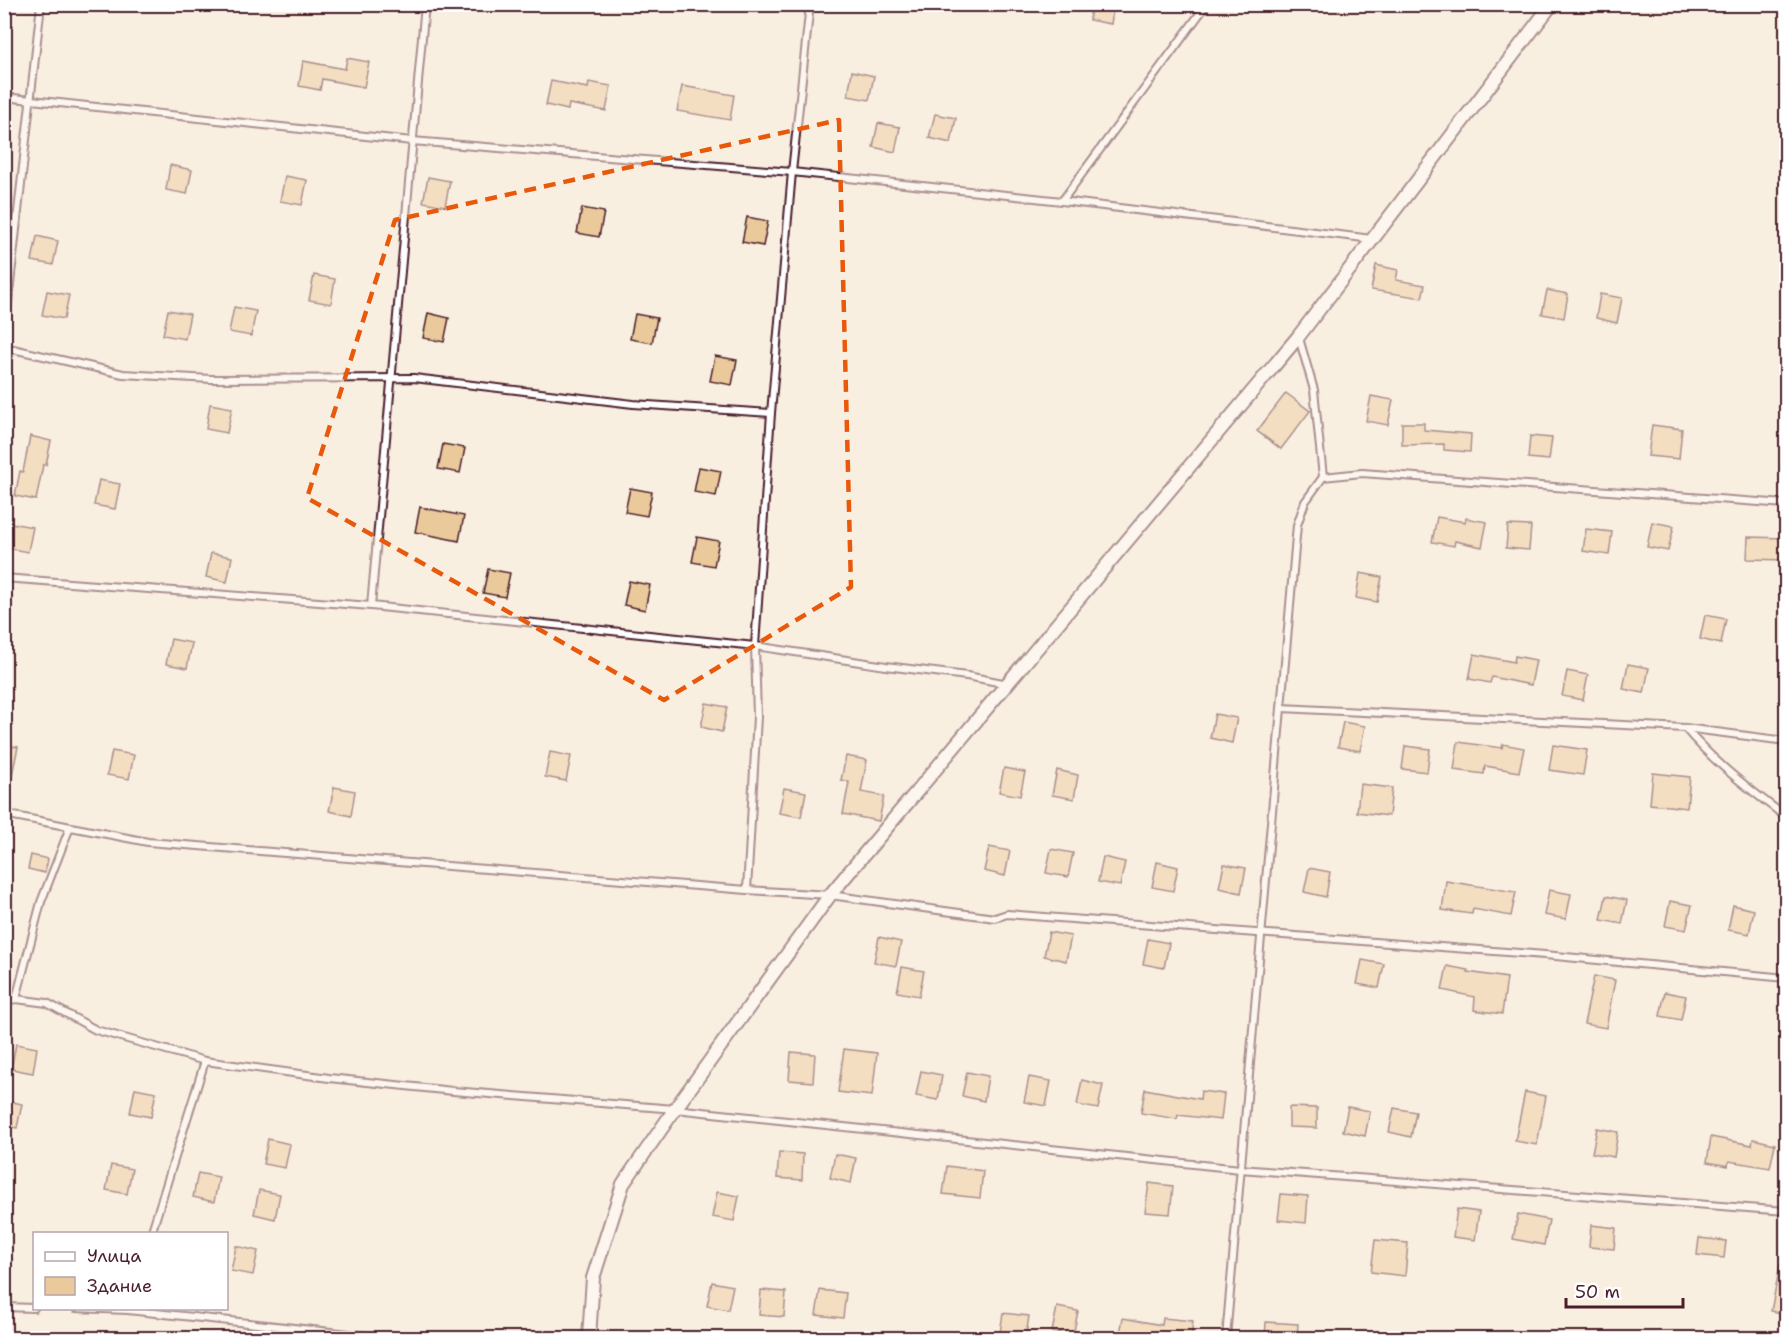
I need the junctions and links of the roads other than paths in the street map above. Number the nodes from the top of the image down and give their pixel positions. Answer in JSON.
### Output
{"nodes":[{"id":1,"x":40,"y":4,"type":"edge"},
{"id":2,"x":425,"y":4,"type":"edge"},
{"id":3,"x":810,"y":4,"type":"edge"},
{"id":4,"x":1207,"y":4,"type":"edge"},
{"id":5,"x":1552,"y":4,"type":"edge"},
{"id":6,"x":4,"y":97,"type":"edge"},
{"id":7,"x":30,"y":100,"type":"junction"},
{"id":8,"x":412,"y":141,"type":"junction"},
{"id":9,"x":792,"y":172,"type":"junction"},
{"id":10,"x":1062,"y":201,"type":"junction"},
{"id":11,"x":1373,"y":239,"type":"junction"},
{"id":12,"x":1298,"y":337,"type":"junction"},
{"id":13,"x":4,"y":338,"type":"edge"},
{"id":14,"x":4,"y":347,"type":"edge"},
{"id":15,"x":392,"y":378,"type":"junction"},
{"id":16,"x":771,"y":413,"type":"junction"},
{"id":17,"x":1323,"y":477,"type":"junction"},
{"id":18,"x":1786,"y":504,"type":"edge"},
{"id":19,"x":4,"y":578,"type":"edge"},
{"id":20,"x":370,"y":606,"type":"junction"},
{"id":21,"x":755,"y":646,"type":"junction"},
{"id":22,"x":1008,"y":684,"type":"junction"},
{"id":23,"x":1282,"y":708,"type":"junction"},
{"id":24,"x":1685,"y":728,"type":"junction"},
{"id":25,"x":1786,"y":741,"type":"edge"},
{"id":26,"x":4,"y":814,"type":"edge"},
{"id":27,"x":1786,"y":817,"type":"edge"},
{"id":28,"x":70,"y":827,"type":"junction"},
{"id":29,"x":747,"y":890,"type":"junction"},
{"id":30,"x":830,"y":895,"type":"junction"},
{"id":31,"x":1261,"y":933,"type":"junction"},
{"id":32,"x":1786,"y":978,"type":"edge"},
{"id":33,"x":16,"y":999,"type":"junction"},
{"id":34,"x":4,"y":1002,"type":"edge"},
{"id":35,"x":206,"y":1061,"type":"junction"},
{"id":36,"x":675,"y":1110,"type":"junction"},
{"id":37,"x":1240,"y":1169,"type":"junction"},
{"id":38,"x":1786,"y":1211,"type":"edge"},
{"id":39,"x":152,"y":1232,"type":"edge"},
{"id":40,"x":4,"y":1307,"type":"edge"},
{"id":41,"x":33,"y":1308,"type":"edge"},
{"id":42,"x":137,"y":1310,"type":"edge"},
{"id":43,"x":412,"y":1338,"type":"edge"},
{"id":44,"x":589,"y":1338,"type":"edge"},
{"id":45,"x":1226,"y":1338,"type":"edge"}],
"edges":[{"from":1,"to":7,"type":"lane"},
{"from":2,"to":8,"type":"lane"},
{"from":3,"to":9,"type":"lane"},
{"from":4,"to":10,"type":"lane"},
{"from":5,"to":11,"type":"street"},
{"from":6,"to":7,"type":"lane"},
{"from":7,"to":8,"type":"lane"},
{"from":7,"to":13,"type":"lane"},
{"from":8,"to":9,"type":"lane"},
{"from":8,"to":15,"type":"lane"},
{"from":9,"to":10,"type":"lane"},
{"from":9,"to":16,"type":"lane"},
{"from":10,"to":11,"type":"lane"},
{"from":11,"to":12,"type":"street"},
{"from":12,"to":17,"type":"lane"},
{"from":12,"to":22,"type":"street"},
{"from":14,"to":15,"type":"lane"},
{"from":15,"to":16,"type":"lane"},
{"from":15,"to":20,"type":"lane"},
{"from":16,"to":21,"type":"lane"},
{"from":17,"to":18,"type":"lane"},
{"from":17,"to":23,"type":"lane"},
{"from":19,"to":20,"type":"lane"},
{"from":20,"to":21,"type":"lane"},
{"from":21,"to":22,"type":"lane"},
{"from":21,"to":29,"type":"lane"},
{"from":22,"to":30,"type":"street"},
{"from":23,"to":24,"type":"lane"},
{"from":23,"to":31,"type":"lane"},
{"from":24,"to":25,"type":"lane"},
{"from":24,"to":27,"type":"lane"},
{"from":26,"to":28,"type":"lane"},
{"from":28,"to":29,"type":"lane"},
{"from":28,"to":33,"type":"lane"},
{"from":29,"to":30,"type":"lane"},
{"from":30,"to":31,"type":"lane"},
{"from":30,"to":36,"type":"street"},
{"from":31,"to":32,"type":"lane"},
{"from":31,"to":37,"type":"lane"},
{"from":33,"to":34,"type":"lane"},
{"from":33,"to":35,"type":"lane"},
{"from":35,"to":36,"type":"lane"},
{"from":35,"to":39,"type":"lane"},
{"from":36,"to":37,"type":"lane"},
{"from":36,"to":44,"type":"street"},
{"from":37,"to":38,"type":"lane"},
{"from":37,"to":45,"type":"lane"},
{"from":40,"to":41,"type":"lane"},
{"from":42,"to":43,"type":"lane"}]}
